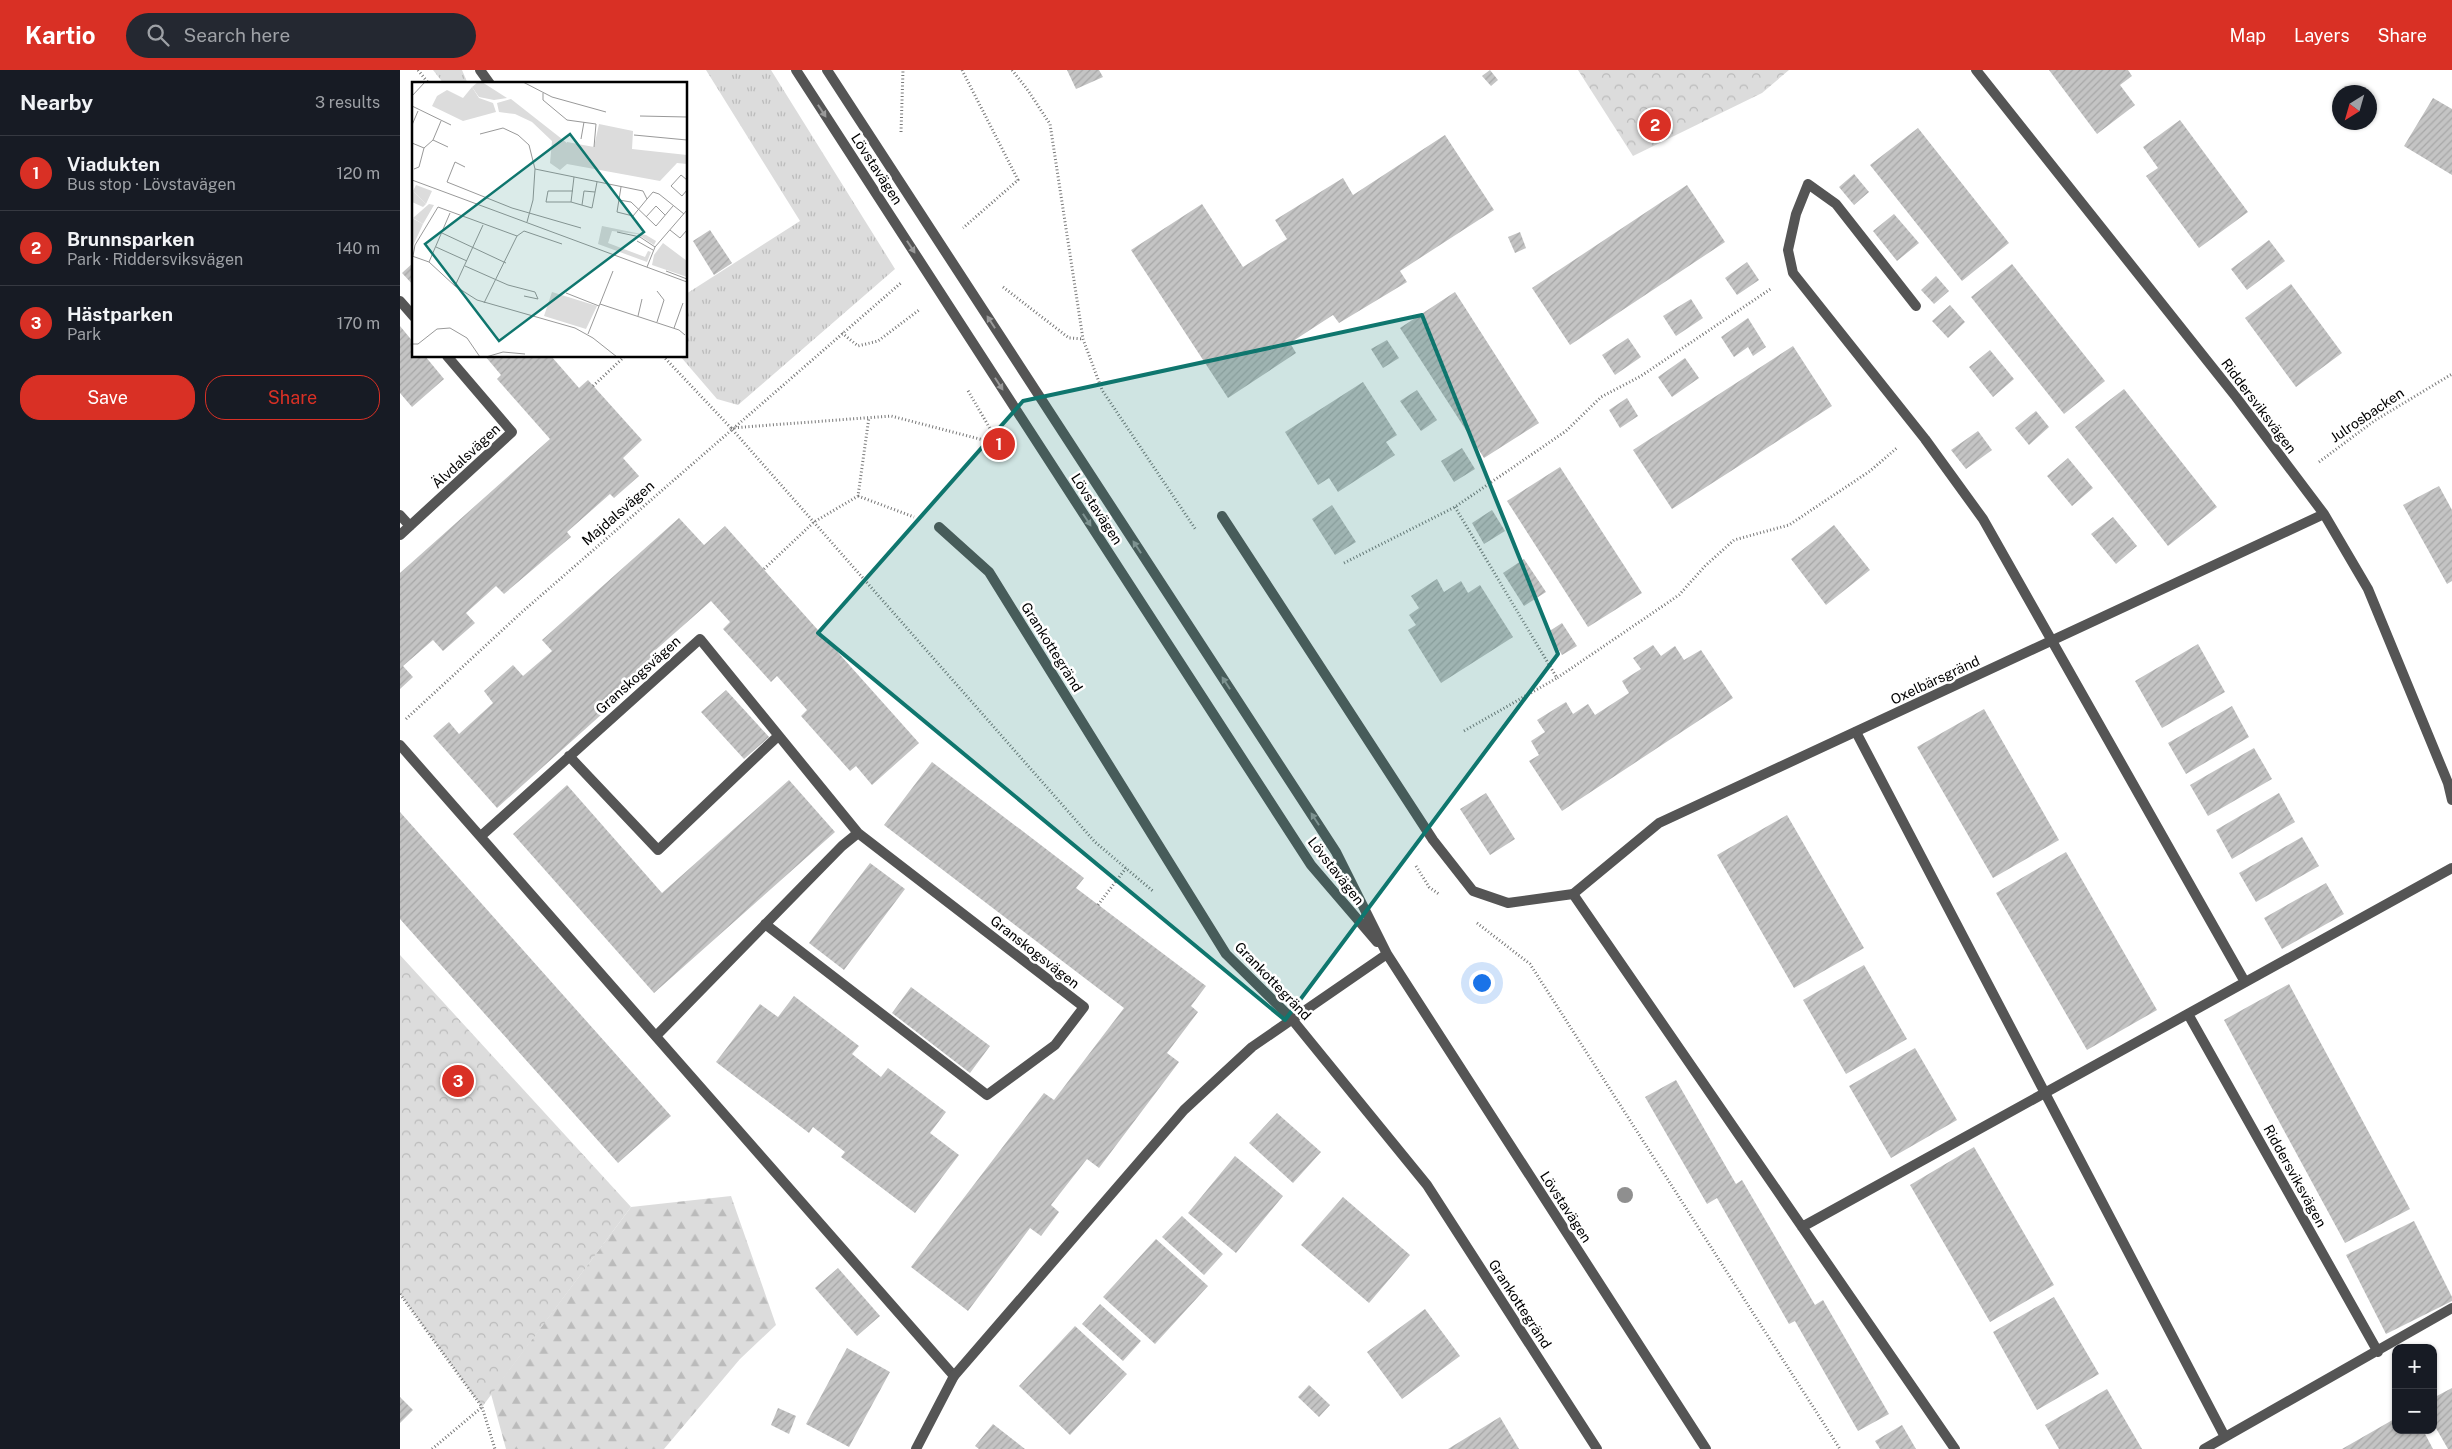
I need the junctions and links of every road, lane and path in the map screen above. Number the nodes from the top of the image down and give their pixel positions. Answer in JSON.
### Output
{"nodes":[{"id":1,"x":418,"y":70,"type":"edge"},
{"id":2,"x":480,"y":70,"type":"edge"},
{"id":3,"x":796,"y":70,"type":"edge"},
{"id":4,"x":827,"y":70,"type":"edge"},
{"id":5,"x":903,"y":70,"type":"edge"},
{"id":6,"x":962,"y":70,"type":"edge"},
{"id":7,"x":1976,"y":70,"type":"edge"},
{"id":8,"x":427,"y":82,"type":"edge"},
{"id":9,"x":489,"y":82,"type":"edge"},
{"id":10,"x":906,"y":140,"type":"dead end"},
{"id":11,"x":1004,"y":192,"type":"dead end"},
{"id":12,"x":956,"y":225,"type":"dead end"},
{"id":13,"x":961,"y":232,"type":"dead end"},
{"id":14,"x":1793,"y":273,"type":"junction"},
{"id":15,"x":1001,"y":284,"type":"dead end"},
{"id":16,"x":400,"y":300,"type":"edge"},
{"id":17,"x":1916,"y":306,"type":"dead end"},
{"id":18,"x":412,"y":315,"type":"edge"},
{"id":19,"x":925,"y":318,"type":"dead end"},
{"id":20,"x":855,"y":323,"type":"dead end"},
{"id":21,"x":842,"y":333,"type":"junction"},
{"id":22,"x":1082,"y":340,"type":"dead end"},
{"id":23,"x":449,"y":358,"type":"edge"},
{"id":24,"x":622,"y":358,"type":"edge"},
{"id":25,"x":665,"y":358,"type":"edge"},
{"id":26,"x":2452,"y":374,"type":"edge"},
{"id":27,"x":965,"y":385,"type":"dead end"},
{"id":28,"x":593,"y":386,"type":"dead end"},
{"id":29,"x":869,"y":417,"type":"junction"},
{"id":30,"x":731,"y":428,"type":"junction"},
{"id":31,"x":1918,"y":430,"type":"junction"},
{"id":32,"x":2297,"y":478,"type":"junction"},
{"id":33,"x":858,"y":496,"type":"junction"},
{"id":34,"x":1455,"y":507,"type":"junction"},
{"id":35,"x":2324,"y":514,"type":"junction"},
{"id":36,"x":400,"y":515,"type":"edge"},
{"id":37,"x":1222,"y":516,"type":"dead end"},
{"id":38,"x":814,"y":522,"type":"junction"},
{"id":39,"x":410,"y":526,"type":"junction"},
{"id":40,"x":939,"y":527,"type":"joint"},
{"id":41,"x":400,"y":536,"type":"edge"},
{"id":42,"x":1344,"y":563,"type":"dead end"},
{"id":43,"x":764,"y":569,"type":"dead end"},
{"id":44,"x":2053,"y":640,"type":"junction"},
{"id":45,"x":1557,"y":678,"type":"junction"},
{"id":46,"x":400,"y":725,"type":"edge"},
{"id":47,"x":1464,"y":731,"type":"dead end"},
{"id":48,"x":1856,"y":732,"type":"junction"},
{"id":49,"x":778,"y":736,"type":"junction"},
{"id":50,"x":400,"y":745,"type":"edge"},
{"id":51,"x":570,"y":756,"type":"junction"},
{"id":52,"x":2452,"y":800,"type":"edge"},
{"id":53,"x":858,"y":833,"type":"junction"},
{"id":54,"x":481,"y":836,"type":"junction"},
{"id":55,"x":1126,"y":868,"type":"junction"},
{"id":56,"x":2452,"y":868,"type":"edge"},
{"id":57,"x":1154,"y":893,"type":"dead end"},
{"id":58,"x":1573,"y":894,"type":"junction"},
{"id":59,"x":1098,"y":905,"type":"dead end"},
{"id":60,"x":765,"y":924,"type":"junction"},
{"id":61,"x":1387,"y":954,"type":"junction"},
{"id":62,"x":2246,"y":982,"type":"junction"},
{"id":63,"x":2188,"y":1014,"type":"junction"},
{"id":64,"x":1291,"y":1018,"type":"junction"},
{"id":65,"x":656,"y":1036,"type":"junction"},
{"id":66,"x":2045,"y":1093,"type":"junction"},
{"id":67,"x":1802,"y":1227,"type":"junction"},
{"id":68,"x":400,"y":1294,"type":"edge"},
{"id":69,"x":2452,"y":1308,"type":"edge"},
{"id":70,"x":2378,"y":1352,"type":"junction"},
{"id":71,"x":954,"y":1376,"type":"junction"},
{"id":72,"x":482,"y":1407,"type":"junction"},
{"id":73,"x":2225,"y":1437,"type":"junction"},
{"id":74,"x":432,"y":1449,"type":"edge"},
{"id":75,"x":495,"y":1449,"type":"edge"},
{"id":76,"x":916,"y":1449,"type":"edge"},
{"id":77,"x":1597,"y":1449,"type":"edge"},
{"id":78,"x":1706,"y":1449,"type":"edge"},
{"id":79,"x":1955,"y":1449,"type":"edge"},
{"id":80,"x":2204,"y":1449,"type":"edge"}],
"edges":[{"from":1,"to":8,"type":"path"},
{"from":2,"to":9,"type":"street"},
{"from":3,"to":61,"type":"street","name":"Lövstavägen","one_way":true},
{"from":61,"to":4,"type":"street","name":"Lövstavägen","one_way":true},
{"from":5,"to":10,"type":"path"},
{"from":6,"to":11,"type":"path"},
{"from":7,"to":32,"type":"street","name":"Riddersviksvägen"},
{"from":12,"to":13,"type":"path"},
{"from":14,"to":17,"type":"street"},
{"from":14,"to":31,"type":"street"},
{"from":14,"to":34,"type":"path"},
{"from":15,"to":22,"type":"path"},
{"from":16,"to":18,"type":"street"},
{"from":19,"to":21,"type":"path"},
{"from":20,"to":21,"type":"path","name":"Majdalsvägen"},
{"from":21,"to":30,"type":"path","name":"Majdalsvägen"},
{"from":23,"to":39,"type":"street","name":"Älvdalsvägen"},
{"from":24,"to":28,"type":"path"},
{"from":25,"to":30,"type":"path"},
{"from":26,"to":32,"type":"path","name":"Julrosbacken"},
{"from":27,"to":29,"type":"path"},
{"from":29,"to":30,"type":"path"},
{"from":29,"to":33,"type":"path"},
{"from":30,"to":38,"type":"path"},
{"from":30,"to":46,"type":"path","name":"Majdalsvägen"},
{"from":31,"to":44,"type":"street"},
{"from":31,"to":45,"type":"path"},
{"from":32,"to":35,"type":"street","name":"Riddersviksvägen"},
{"from":33,"to":38,"type":"path"},
{"from":33,"to":40,"type":"path"},
{"from":34,"to":42,"type":"path"},
{"from":34,"to":45,"type":"path"},
{"from":35,"to":44,"type":"street","name":"Oxelbärsgränd"},
{"from":35,"to":52,"type":"street","name":"Riddersviksvägen"},
{"from":36,"to":39,"type":"street"},
{"from":37,"to":58,"type":"street"},
{"from":38,"to":43,"type":"path"},
{"from":38,"to":55,"type":"path"},
{"from":39,"to":41,"type":"street","name":"Älvdalsvägen"},
{"from":40,"to":64,"type":"street","name":"Grankottegränd"},
{"from":44,"to":48,"type":"street","name":"Oxelbärsgränd"},
{"from":44,"to":62,"type":"street"},
{"from":45,"to":47,"type":"path"},
{"from":48,"to":58,"type":"street","name":"Oxelbärsgränd"},
{"from":48,"to":66,"type":"street"},
{"from":49,"to":51,"type":"street"},
{"from":49,"to":51,"type":"street","name":"Granskogsvägen"},
{"from":49,"to":53,"type":"street","name":"Granskogsvägen"},
{"from":50,"to":54,"type":"street"},
{"from":51,"to":54,"type":"street","name":"Granskogsvägen"},
{"from":53,"to":60,"type":"street"},
{"from":53,"to":60,"type":"street","name":"Granskogsvägen"},
{"from":54,"to":65,"type":"street"},
{"from":55,"to":57,"type":"path"},
{"from":55,"to":59,"type":"path"},
{"from":56,"to":62,"type":"street"},
{"from":58,"to":67,"type":"street"},
{"from":60,"to":65,"type":"street"},
{"from":61,"to":64,"type":"street"},
{"from":61,"to":78,"type":"street","name":"Lövstavägen"},
{"from":62,"to":63,"type":"street"},
{"from":63,"to":66,"type":"street"},
{"from":63,"to":70,"type":"street","name":"Riddersviksvägen"},
{"from":64,"to":71,"type":"street"},
{"from":64,"to":77,"type":"street","name":"Grankottegränd"},
{"from":65,"to":71,"type":"street"},
{"from":66,"to":67,"type":"street"},
{"from":66,"to":73,"type":"street"},
{"from":67,"to":79,"type":"street"},
{"from":68,"to":72,"type":"path"},
{"from":69,"to":70,"type":"street"},
{"from":70,"to":73,"type":"street"},
{"from":71,"to":76,"type":"street"},
{"from":72,"to":74,"type":"path"},
{"from":72,"to":75,"type":"path"},
{"from":73,"to":80,"type":"street"}]}
